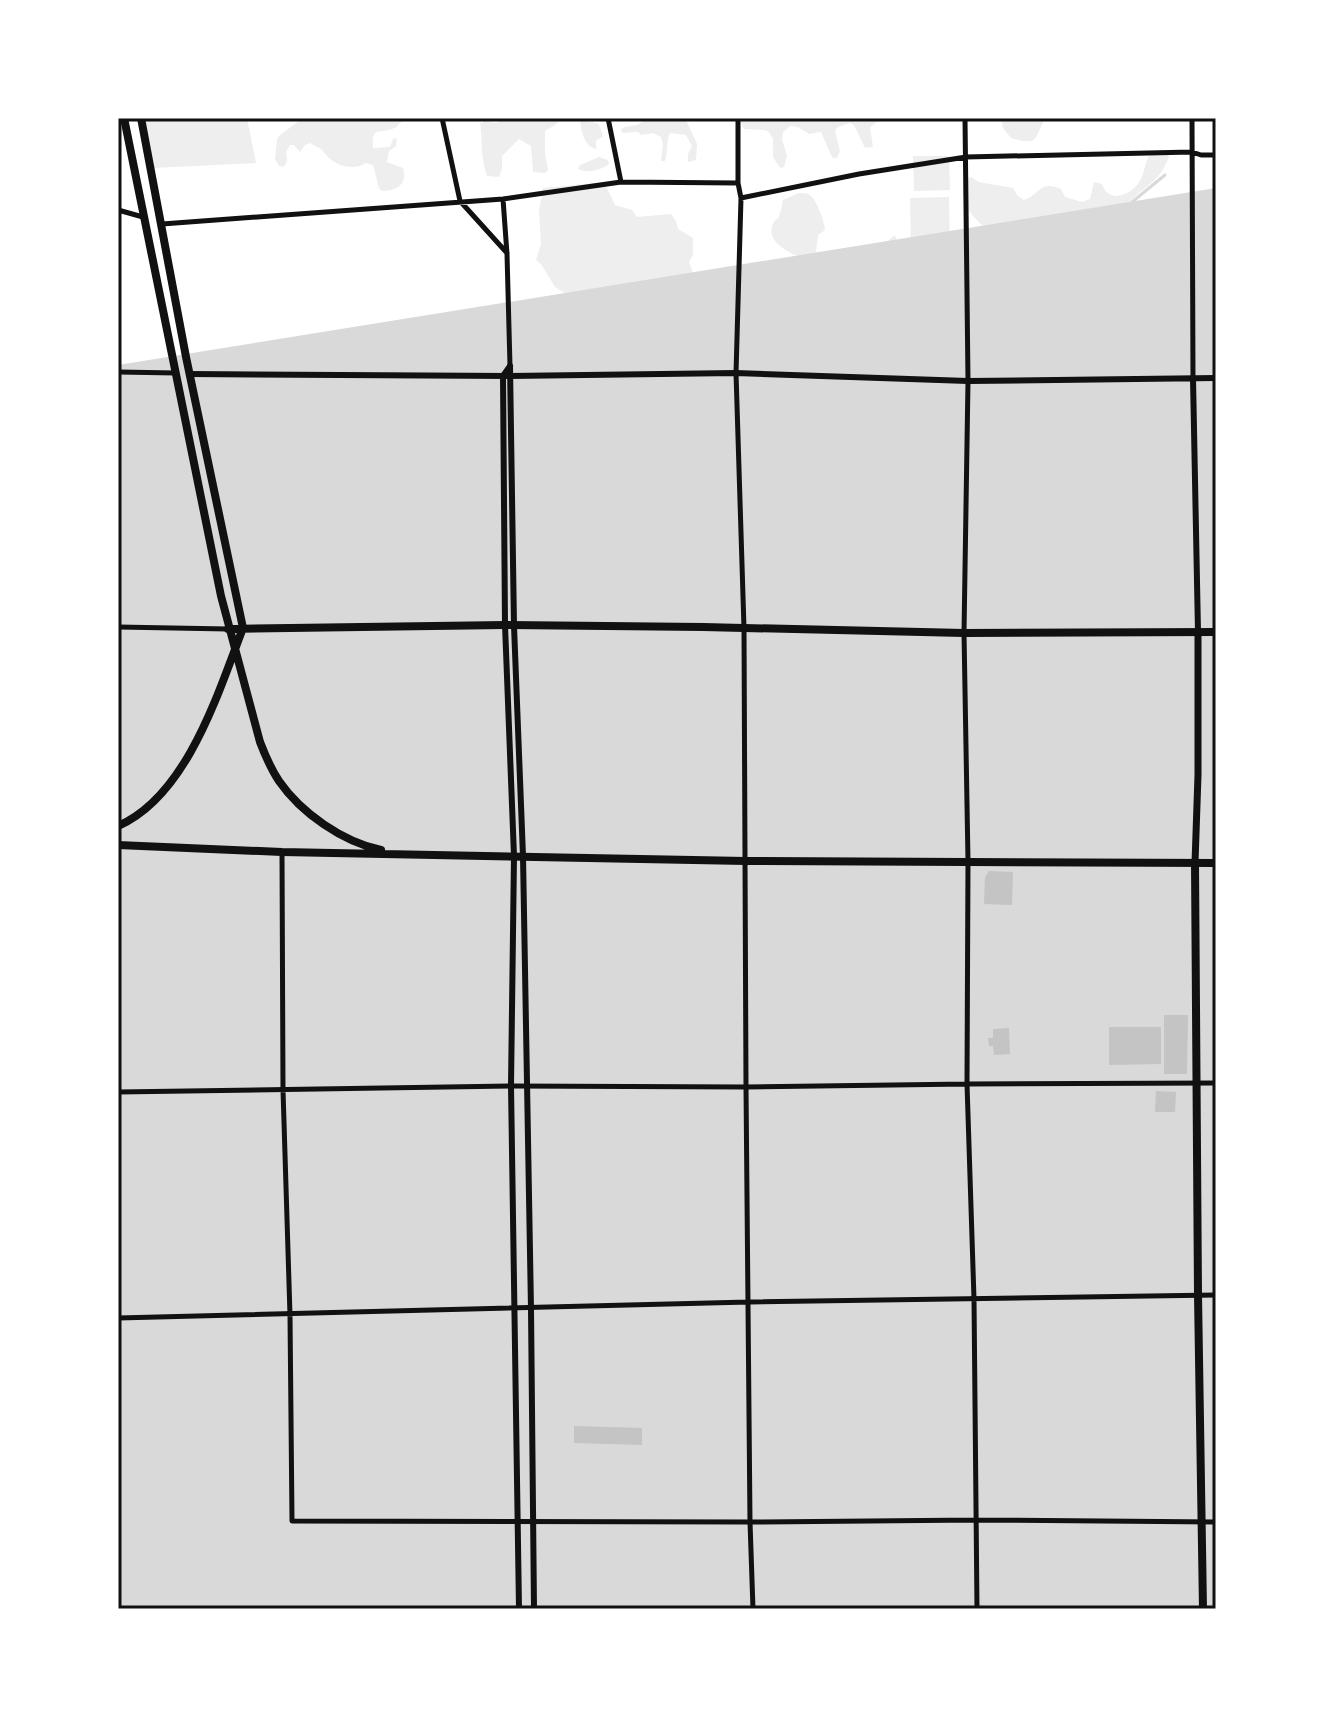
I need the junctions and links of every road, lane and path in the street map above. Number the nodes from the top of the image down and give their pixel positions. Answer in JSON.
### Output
{"nodes":[{"id":1,"x":124,"y":118,"type":"edge"},
{"id":2,"x":141,"y":118,"type":"edge"},
{"id":3,"x":442,"y":118,"type":"edge"},
{"id":4,"x":608,"y":118,"type":"edge"},
{"id":5,"x":738,"y":118,"type":"edge"},
{"id":6,"x":965,"y":118,"type":"edge"},
{"id":7,"x":1192,"y":118,"type":"edge"},
{"id":8,"x":1192,"y":152,"type":"junction"},
{"id":9,"x":1216,"y":155,"type":"edge"},
{"id":10,"x":966,"y":157,"type":"junction"},
{"id":11,"x":621,"y":182,"type":"junction"},
{"id":12,"x":738,"y":183,"type":"junction"},
{"id":13,"x":741,"y":198,"type":"junction"},
{"id":14,"x":503,"y":199,"type":"junction"},
{"id":15,"x":460,"y":201,"type":"junction"},
{"id":16,"x":118,"y":210,"type":"edge"},
{"id":17,"x":144,"y":217,"type":"junction"},
{"id":18,"x":159,"y":224,"type":"junction"},
{"id":19,"x":507,"y":254,"type":"junction"},
{"id":20,"x":510,"y":366,"type":"joint"},
{"id":21,"x":736,"y":370,"type":"junction"},
{"id":22,"x":118,"y":372,"type":"edge"},
{"id":23,"x":176,"y":373,"type":"junction"},
{"id":24,"x":189,"y":374,"type":"junction"},
{"id":25,"x":507,"y":376,"type":"junction"},
{"id":26,"x":1193,"y":378,"type":"junction"},
{"id":27,"x":1216,"y":378,"type":"edge"},
{"id":28,"x":968,"y":381,"type":"junction"},
{"id":29,"x":509,"y":626,"type":"junction"},
{"id":30,"x":118,"y":627,"type":"edge"},
{"id":31,"x":243,"y":628,"type":"junction"},
{"id":32,"x":744,"y":628,"type":"junction"},
{"id":33,"x":228,"y":629,"type":"junction"},
{"id":34,"x":1198,"y":632,"type":"junction"},
{"id":35,"x":1216,"y":632,"type":"edge"},
{"id":36,"x":964,"y":633,"type":"junction"},
{"id":37,"x":234,"y":648,"type":"junction"},
{"id":38,"x":118,"y":826,"type":"edge"},
{"id":39,"x":118,"y":845,"type":"edge"},
{"id":40,"x":282,"y":852,"type":"junction"},
{"id":41,"x":398,"y":853,"type":"junction"},
{"id":42,"x":518,"y":856,"type":"junction"},
{"id":43,"x":746,"y":861,"type":"junction"},
{"id":44,"x":968,"y":861,"type":"junction"},
{"id":45,"x":1195,"y":863,"type":"junction"},
{"id":46,"x":1216,"y":863,"type":"edge"},
{"id":47,"x":1197,"y":1083,"type":"junction"},
{"id":48,"x":1216,"y":1083,"type":"edge"},
{"id":49,"x":967,"y":1084,"type":"junction"},
{"id":50,"x":511,"y":1086,"type":"junction"},
{"id":51,"x":527,"y":1086,"type":"junction"},
{"id":52,"x":746,"y":1087,"type":"junction"},
{"id":53,"x":283,"y":1090,"type":"junction"},
{"id":54,"x":118,"y":1092,"type":"edge"},
{"id":55,"x":1198,"y":1295,"type":"junction"},
{"id":56,"x":1216,"y":1295,"type":"edge"},
{"id":57,"x":974,"y":1299,"type":"junction"},
{"id":58,"x":749,"y":1302,"type":"junction"},
{"id":59,"x":516,"y":1309,"type":"junction"},
{"id":60,"x":531,"y":1309,"type":"junction"},
{"id":61,"x":290,"y":1315,"type":"junction"},
{"id":62,"x":118,"y":1318,"type":"edge"},
{"id":63,"x":976,"y":1520,"type":"junction"},
{"id":64,"x":517,"y":1521,"type":"junction"},
{"id":65,"x":532,"y":1521,"type":"junction"},
{"id":66,"x":750,"y":1522,"type":"junction"},
{"id":67,"x":1202,"y":1522,"type":"junction"},
{"id":68,"x":1216,"y":1522,"type":"edge"},
{"id":69,"x":519,"y":1609,"type":"edge"},
{"id":70,"x":534,"y":1609,"type":"edge"},
{"id":71,"x":753,"y":1609,"type":"edge"},
{"id":72,"x":977,"y":1609,"type":"edge"},
{"id":73,"x":1203,"y":1609,"type":"edge"}],
"edges":[{"from":1,"to":17,"type":"main road"},
{"from":2,"to":18,"type":"main road"},
{"from":3,"to":15,"type":"street"},
{"from":4,"to":11,"type":"street"},
{"from":5,"to":12,"type":"street"},
{"from":6,"to":10,"type":"street"},
{"from":7,"to":8,"type":"street"},
{"from":8,"to":9,"type":"street"},
{"from":8,"to":10,"type":"street"},
{"from":8,"to":26,"type":"street"},
{"from":10,"to":13,"type":"street"},
{"from":10,"to":28,"type":"street"},
{"from":11,"to":12,"type":"street"},
{"from":11,"to":14,"type":"street"},
{"from":12,"to":13,"type":"street"},
{"from":13,"to":21,"type":"street"},
{"from":14,"to":15,"type":"street"},
{"from":14,"to":19,"type":"street"},
{"from":15,"to":18,"type":"street"},
{"from":15,"to":19,"type":"street"},
{"from":16,"to":17,"type":"street"},
{"from":17,"to":23,"type":"main road"},
{"from":18,"to":24,"type":"main road"},
{"from":19,"to":20,"type":"street"},
{"from":20,"to":25,"type":"street"},
{"from":21,"to":25,"type":"street"},
{"from":21,"to":28,"type":"street"},
{"from":21,"to":32,"type":"street"},
{"from":22,"to":23,"type":"street"},
{"from":23,"to":33,"type":"main road"},
{"from":24,"to":25,"type":"street"},
{"from":24,"to":31,"type":"main road"},
{"from":25,"to":29,"type":"street"},
{"from":26,"to":27,"type":"street"},
{"from":26,"to":28,"type":"street"},
{"from":26,"to":34,"type":"street"},
{"from":28,"to":36,"type":"street"},
{"from":29,"to":31,"type":"main road"},
{"from":29,"to":32,"type":"main road"},
{"from":29,"to":42,"type":"street"},
{"from":30,"to":33,"type":"street"},
{"from":31,"to":33,"type":"main road"},
{"from":31,"to":37,"type":"main road"},
{"from":32,"to":36,"type":"main road"},
{"from":32,"to":43,"type":"street"},
{"from":33,"to":37,"type":"main road"},
{"from":34,"to":35,"type":"main road"},
{"from":34,"to":36,"type":"main road"},
{"from":34,"to":45,"type":"main road"},
{"from":36,"to":44,"type":"street"},
{"from":37,"to":38,"type":"main road"},
{"from":37,"to":41,"type":"main road"},
{"from":39,"to":40,"type":"main road"},
{"from":40,"to":41,"type":"main road"},
{"from":40,"to":53,"type":"street"},
{"from":41,"to":42,"type":"main road"},
{"from":42,"to":43,"type":"main road"},
{"from":42,"to":50,"type":"street"},
{"from":42,"to":51,"type":"street"},
{"from":43,"to":44,"type":"main road"},
{"from":43,"to":52,"type":"street"},
{"from":44,"to":45,"type":"main road"},
{"from":44,"to":49,"type":"street"},
{"from":45,"to":46,"type":"main road"},
{"from":45,"to":47,"type":"main road"},
{"from":47,"to":48,"type":"street"},
{"from":47,"to":49,"type":"street"},
{"from":47,"to":55,"type":"main road"},
{"from":49,"to":52,"type":"street"},
{"from":49,"to":57,"type":"street"},
{"from":50,"to":51,"type":"street"},
{"from":50,"to":53,"type":"street"},
{"from":50,"to":59,"type":"street"},
{"from":51,"to":52,"type":"street"},
{"from":51,"to":60,"type":"street"},
{"from":52,"to":58,"type":"street"},
{"from":53,"to":54,"type":"street"},
{"from":53,"to":61,"type":"street"},
{"from":55,"to":56,"type":"street"},
{"from":55,"to":57,"type":"street"},
{"from":55,"to":67,"type":"main road"},
{"from":57,"to":58,"type":"street"},
{"from":57,"to":63,"type":"street"},
{"from":58,"to":60,"type":"street"},
{"from":58,"to":66,"type":"street"},
{"from":59,"to":60,"type":"street"},
{"from":59,"to":61,"type":"street"},
{"from":59,"to":64,"type":"street"},
{"from":60,"to":65,"type":"street"},
{"from":61,"to":62,"type":"street"},
{"from":61,"to":64,"type":"street"},
{"from":63,"to":66,"type":"street"},
{"from":63,"to":67,"type":"street"},
{"from":63,"to":72,"type":"street"},
{"from":64,"to":65,"type":"street"},
{"from":64,"to":69,"type":"street"},
{"from":65,"to":66,"type":"street"},
{"from":65,"to":70,"type":"street"},
{"from":66,"to":71,"type":"street"},
{"from":67,"to":68,"type":"street"},
{"from":67,"to":73,"type":"main road"}]}
